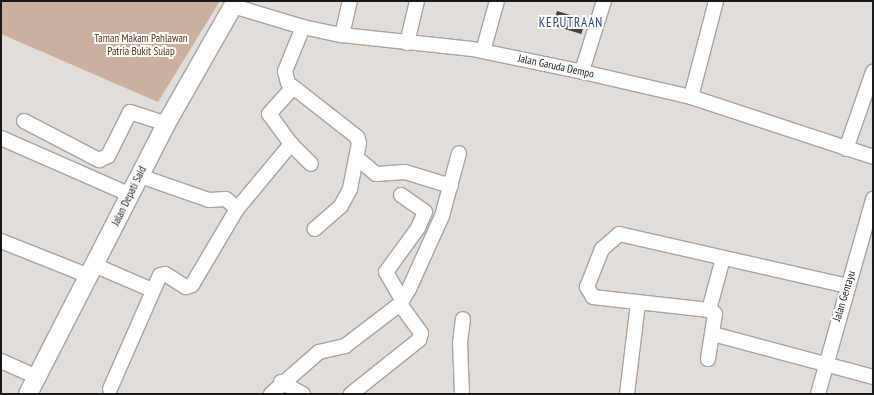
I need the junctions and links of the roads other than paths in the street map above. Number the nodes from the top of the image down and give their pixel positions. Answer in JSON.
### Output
{"nodes":[{"id":1,"x":350,"y":1,"type":"edge"},
{"id":2,"x":417,"y":1,"type":"edge"},
{"id":3,"x":498,"y":1,"type":"edge"},
{"id":4,"x":604,"y":1,"type":"edge"},
{"id":5,"x":716,"y":1,"type":"edge"},
{"id":6,"x":234,"y":4,"type":"edge"},
{"id":7,"x":303,"y":27,"type":"junction"},
{"id":8,"x":342,"y":35,"type":"junction"},
{"id":9,"x":407,"y":43,"type":"junction"},
{"id":10,"x":483,"y":51,"type":"junction"},
{"id":11,"x":582,"y":71,"type":"junction"},
{"id":12,"x":873,"y":72,"type":"edge"},
{"id":13,"x":293,"y":87,"type":"junction"},
{"id":14,"x":691,"y":97,"type":"junction"},
{"id":15,"x":24,"y":121,"type":"dead end"},
{"id":16,"x":166,"y":124,"type":"junction"},
{"id":17,"x":1,"y":138,"type":"edge"},
{"id":18,"x":291,"y":144,"type":"junction"},
{"id":19,"x":846,"y":149,"type":"junction"},
{"id":20,"x":459,"y":153,"type":"dead end"},
{"id":21,"x":873,"y":157,"type":"edge"},
{"id":22,"x":357,"y":158,"type":"junction"},
{"id":23,"x":311,"y":164,"type":"dead end"},
{"id":24,"x":140,"y":176,"type":"junction"},
{"id":25,"x":451,"y":186,"type":"junction"},
{"id":26,"x":131,"y":195,"type":"junction"},
{"id":27,"x":401,"y":195,"type":"dead end"},
{"id":28,"x":873,"y":199,"type":"edge"},
{"id":29,"x":237,"y":209,"type":"junction"},
{"id":30,"x":425,"y":212,"type":"junction"},
{"id":31,"x":442,"y":216,"type":"junction"},
{"id":32,"x":315,"y":229,"type":"dead end"},
{"id":33,"x":1,"y":241,"type":"edge"},
{"id":34,"x":723,"y":258,"type":"junction"},
{"id":35,"x":92,"y":270,"type":"junction"},
{"id":36,"x":847,"y":286,"type":"junction"},
{"id":37,"x":152,"y":290,"type":"junction"},
{"id":38,"x":401,"y":302,"type":"junction"},
{"id":39,"x":638,"y":303,"type":"junction"},
{"id":40,"x":709,"y":310,"type":"junction"},
{"id":41,"x":462,"y":318,"type":"dead end"},
{"id":42,"x":713,"y":334,"type":"junction"},
{"id":43,"x":708,"y":359,"type":"dead end"},
{"id":44,"x":1,"y":360,"type":"edge"},
{"id":45,"x":825,"y":361,"type":"junction"},
{"id":46,"x":37,"y":377,"type":"junction"},
{"id":47,"x":873,"y":377,"type":"edge"},
{"id":48,"x":281,"y":382,"type":"junction"},
{"id":49,"x":110,"y":389,"type":"dead end"},
{"id":50,"x":28,"y":394,"type":"edge"},
{"id":51,"x":272,"y":394,"type":"edge"},
{"id":52,"x":303,"y":394,"type":"edge"},
{"id":53,"x":352,"y":394,"type":"edge"},
{"id":54,"x":462,"y":394,"type":"edge"},
{"id":55,"x":627,"y":394,"type":"edge"},
{"id":56,"x":818,"y":394,"type":"edge"}],
"edges":[{"from":1,"to":8,"type":"street"},
{"from":2,"to":9,"type":"street"},
{"from":3,"to":10,"type":"street"},
{"from":4,"to":11,"type":"street"},
{"from":5,"to":14,"type":"street"},
{"from":6,"to":7,"type":"street","name":"Jalan Garuda Dempo"},
{"from":6,"to":16,"type":"main road","name":"Jalan Depati Said"},
{"from":7,"to":8,"type":"street","name":"Jalan Garuda Dempo"},
{"from":7,"to":13,"type":"street"},
{"from":8,"to":9,"type":"street","name":"Jalan Garuda Dempo"},
{"from":9,"to":10,"type":"street","name":"Jalan Garuda Dempo"},
{"from":10,"to":11,"type":"street","name":"Jalan Garuda Dempo"},
{"from":11,"to":14,"type":"street","name":"Jalan Garuda Dempo"},
{"from":12,"to":19,"type":"street"},
{"from":13,"to":18,"type":"street"},
{"from":13,"to":22,"type":"street"},
{"from":14,"to":19,"type":"street","name":"Jalan Garuda Dempo"},
{"from":15,"to":16,"type":"street"},
{"from":16,"to":24,"type":"main road","name":"Jalan Depati Said"},
{"from":17,"to":26,"type":"street"},
{"from":18,"to":23,"type":"street"},
{"from":18,"to":29,"type":"street"},
{"from":19,"to":21,"type":"street","name":"Jalan Garuda Dempo"},
{"from":20,"to":25,"type":"street"},
{"from":22,"to":25,"type":"street"},
{"from":22,"to":32,"type":"street"},
{"from":24,"to":26,"type":"main road","name":"Jalan Depati Said"},
{"from":24,"to":29,"type":"street"},
{"from":25,"to":31,"type":"street"},
{"from":26,"to":35,"type":"main road","name":"Jalan Depati Said"},
{"from":27,"to":30,"type":"street"},
{"from":28,"to":36,"type":"street","name":"Jalan Gentayu"},
{"from":29,"to":37,"type":"street"},
{"from":30,"to":31,"type":"street"},
{"from":30,"to":38,"type":"street"},
{"from":31,"to":38,"type":"street"},
{"from":33,"to":35,"type":"street"},
{"from":34,"to":36,"type":"street"},
{"from":34,"to":39,"type":"street"},
{"from":34,"to":40,"type":"street"},
{"from":35,"to":37,"type":"street"},
{"from":35,"to":46,"type":"main road","name":"Jalan Depati Said"},
{"from":36,"to":45,"type":"street","name":"Jalan Gentayu"},
{"from":37,"to":49,"type":"street"},
{"from":38,"to":48,"type":"street"},
{"from":38,"to":53,"type":"street"},
{"from":39,"to":40,"type":"street"},
{"from":39,"to":55,"type":"street"},
{"from":40,"to":42,"type":"street"},
{"from":41,"to":54,"type":"street"},
{"from":42,"to":43,"type":"street"},
{"from":42,"to":45,"type":"street"},
{"from":44,"to":46,"type":"street"},
{"from":45,"to":47,"type":"street"},
{"from":45,"to":56,"type":"street","name":"Jalan Gentayu"},
{"from":46,"to":50,"type":"main road","name":"Jalan Depati Said"},
{"from":48,"to":51,"type":"street"},
{"from":48,"to":52,"type":"street"}]}
